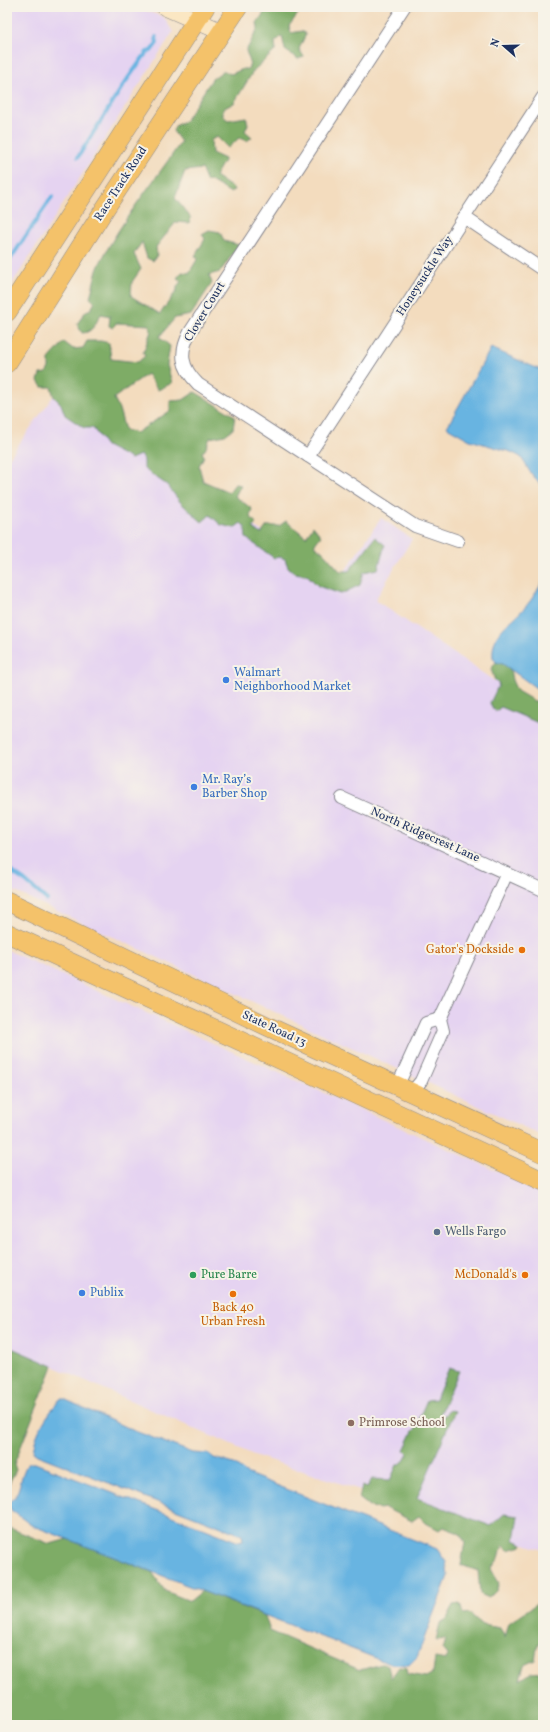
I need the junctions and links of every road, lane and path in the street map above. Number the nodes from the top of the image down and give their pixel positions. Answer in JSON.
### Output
{"nodes":[{"id":1,"x":165,"y":7,"type":"edge"},
{"id":2,"x":238,"y":7,"type":"edge"},
{"id":3,"x":404,"y":7,"type":"edge"},
{"id":4,"x":201,"y":14,"type":"edge"},
{"id":5,"x":222,"y":32,"type":"junction"},
{"id":6,"x":543,"y":97,"type":"edge"},
{"id":7,"x":464,"y":217,"type":"junction"},
{"id":8,"x":543,"y":270,"type":"edge"},
{"id":9,"x":7,"y":312,"type":"edge"},
{"id":10,"x":7,"y":363,"type":"edge"},
{"id":11,"x":308,"y":456,"type":"junction"},
{"id":12,"x":458,"y":541,"type":"dead end"},
{"id":13,"x":342,"y":798,"type":"dead end"},
{"id":14,"x":507,"y":873,"type":"junction"},
{"id":15,"x":543,"y":890,"type":"edge"},
{"id":16,"x":7,"y":901,"type":"edge"},
{"id":17,"x":66,"y":930,"type":"junction"},
{"id":18,"x":14,"y":937,"type":"edge"},
{"id":19,"x":193,"y":991,"type":"junction"},
{"id":20,"x":146,"y":998,"type":"junction"},
{"id":21,"x":440,"y":1019,"type":"junction"},
{"id":22,"x":404,"y":1090,"type":"junction"},
{"id":23,"x":386,"y":1109,"type":"junction"},
{"id":24,"x":543,"y":1153,"type":"edge"},
{"id":25,"x":543,"y":1181,"type":"edge"}],
"edges":[{"from":1,"to":4,"type":"street"},
{"from":2,"to":5,"type":"main road","name":"Race Track Road"},
{"from":3,"to":11,"type":"street","name":"Clover Court"},
{"from":4,"to":5,"type":"street"},
{"from":4,"to":9,"type":"main road"},
{"from":5,"to":10,"type":"main road","name":"Race Track Road"},
{"from":6,"to":7,"type":"street","name":"Honeysuckle Way"},
{"from":7,"to":8,"type":"street"},
{"from":7,"to":11,"type":"street","name":"Honeysuckle Way"},
{"from":11,"to":12,"type":"street","name":"Clover Court"},
{"from":13,"to":14,"type":"street","name":"North Ridgecrest Lane"},
{"from":14,"to":15,"type":"street","name":"North Ridgecrest Lane"},
{"from":14,"to":21,"type":"street"},
{"from":16,"to":17,"type":"main road","name":"State Road 13"},
{"from":17,"to":18,"type":"main road"},
{"from":17,"to":19,"type":"main road","name":"State Road 13"},
{"from":18,"to":20,"type":"main road"},
{"from":19,"to":20,"type":"main road"},
{"from":19,"to":22,"type":"main road","name":"State Road 13"},
{"from":20,"to":23,"type":"main road"},
{"from":21,"to":22,"type":"street"},
{"from":21,"to":22,"type":"street"},
{"from":22,"to":23,"type":"main road"},
{"from":22,"to":24,"type":"main road","name":"State Road 13"},
{"from":23,"to":25,"type":"main road"}]}
